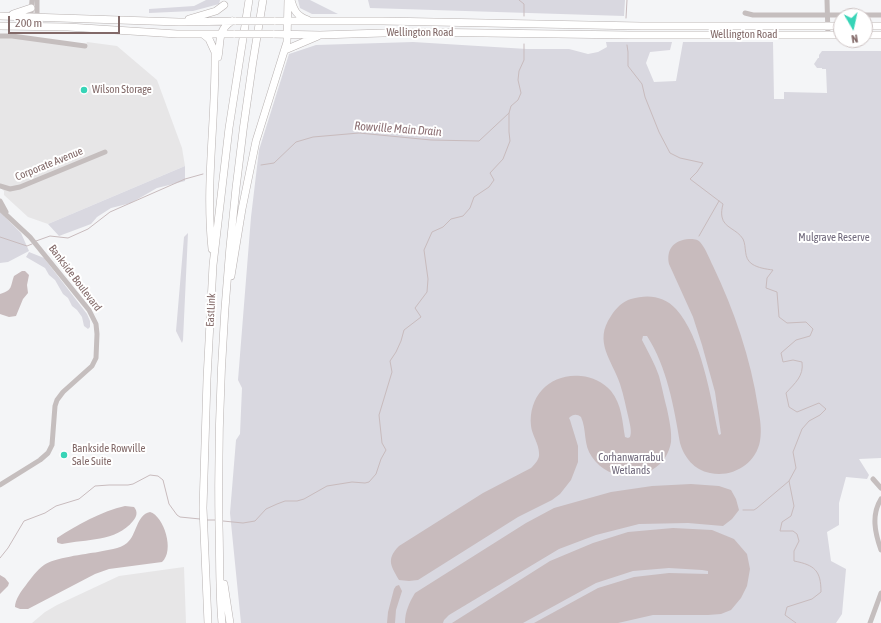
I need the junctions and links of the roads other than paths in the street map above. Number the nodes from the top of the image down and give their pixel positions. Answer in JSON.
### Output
{"nodes":[{"id":1,"x":32,"y":0,"type":"edge"},
{"id":2,"x":37,"y":0,"type":"edge"},
{"id":3,"x":249,"y":0,"type":"edge"},
{"id":4,"x":263,"y":0,"type":"edge"},
{"id":5,"x":289,"y":0,"type":"edge"},
{"id":6,"x":827,"y":0,"type":"edge"},
{"id":7,"x":224,"y":3,"type":"edge"},
{"id":8,"x":31,"y":8,"type":"junction"},
{"id":9,"x":745,"y":13,"type":"dead end"},
{"id":10,"x":827,"y":15,"type":"junction"},
{"id":11,"x":881,"y":15,"type":"edge"},
{"id":12,"x":0,"y":16,"type":"edge"},
{"id":13,"x":34,"y":16,"type":"junction"},
{"id":14,"x":310,"y":21,"type":"junction"},
{"id":15,"x":179,"y":22,"type":"junction"},
{"id":16,"x":467,"y":22,"type":"junction"},
{"id":17,"x":0,"y":26,"type":"edge"},
{"id":18,"x":33,"y":26,"type":"junction"},
{"id":19,"x":828,"y":26,"type":"junction"},
{"id":20,"x":833,"y":26,"type":"edge"},
{"id":21,"x":222,"y":28,"type":"junction"},
{"id":22,"x":287,"y":28,"type":"junction"},
{"id":23,"x":467,"y":33,"type":"junction"},
{"id":24,"x":204,"y":35,"type":"junction"},
{"id":25,"x":320,"y":35,"type":"junction"},
{"id":26,"x":828,"y":35,"type":"junction"},
{"id":27,"x":833,"y":35,"type":"edge"},
{"id":28,"x":0,"y":36,"type":"edge"},
{"id":29,"x":85,"y":46,"type":"dead end"},
{"id":30,"x":285,"y":50,"type":"junction"},
{"id":31,"x":215,"y":65,"type":"junction"},
{"id":32,"x":105,"y":152,"type":"dead end"},
{"id":33,"x":1,"y":188,"type":"edge"},
{"id":34,"x":0,"y":201,"type":"edge"},
{"id":35,"x":0,"y":209,"type":"edge"},
{"id":36,"x":11,"y":220,"type":"junction"},
{"id":37,"x":213,"y":265,"type":"junction"},
{"id":38,"x":227,"y":292,"type":"junction"},
{"id":39,"x":873,"y":479,"type":"dead end"},
{"id":40,"x":0,"y":485,"type":"edge"},
{"id":41,"x":881,"y":488,"type":"edge"},
{"id":42,"x":881,"y":499,"type":"edge"},
{"id":43,"x":881,"y":550,"type":"edge"},
{"id":44,"x":219,"y":554,"type":"junction"},
{"id":45,"x":881,"y":593,"type":"edge"},
{"id":46,"x":207,"y":599,"type":"junction"},
{"id":47,"x":204,"y":623,"type":"edge"},
{"id":48,"x":208,"y":623,"type":"edge"},
{"id":49,"x":222,"y":623,"type":"edge"},
{"id":50,"x":230,"y":623,"type":"edge"},
{"id":51,"x":870,"y":623,"type":"edge"}],
"edges":[{"from":1,"to":8,"type":"street"},
{"from":2,"to":13,"type":"street"},
{"from":3,"to":37,"type":"highway","name":"EastLink"},
{"from":4,"to":38,"type":"highway","name":"EastLink"},
{"from":5,"to":14,"type":"highway"},
{"from":5,"to":22,"type":"highway"},
{"from":6,"to":10,"type":"street"},
{"from":7,"to":15,"type":"highway"},
{"from":7,"to":21,"type":"highway"},
{"from":8,"to":12,"type":"highway"},
{"from":8,"to":13,"type":"street"},
{"from":9,"to":10,"type":"street","name":"Wellington Road"},
{"from":10,"to":11,"type":"street","name":"Wellington Road"},
{"from":10,"to":19,"type":"street"},
{"from":12,"to":13,"type":"highway"},
{"from":13,"to":15,"type":"highway"},
{"from":13,"to":18,"type":"highway"},
{"from":14,"to":16,"type":"highway","name":"Wellington Road"},
{"from":14,"to":22,"type":"highway","name":"Wellington Road"},
{"from":15,"to":21,"type":"highway"},
{"from":16,"to":19,"type":"highway","name":"Wellington Road"},
{"from":16,"to":23,"type":"highway"},
{"from":17,"to":18,"type":"highway"},
{"from":18,"to":24,"type":"highway"},
{"from":19,"to":20,"type":"highway","name":"Wellington Road"},
{"from":19,"to":26,"type":"street"},
{"from":21,"to":22,"type":"highway","bridge":true},
{"from":21,"to":22,"type":"highway","name":"Wellington Road","bridge":true},
{"from":21,"to":24,"type":"highway"},
{"from":21,"to":31,"type":"highway"},
{"from":22,"to":25,"type":"highway","name":"Wellington Road"},
{"from":22,"to":30,"type":"highway"},
{"from":23,"to":25,"type":"highway","name":"Wellington Road"},
{"from":23,"to":26,"type":"highway","name":"Wellington Road"},
{"from":24,"to":31,"type":"highway"},
{"from":25,"to":30,"type":"highway"},
{"from":26,"to":27,"type":"highway","name":"Wellington Road"},
{"from":28,"to":29,"type":"street"},
{"from":30,"to":38,"type":"highway"},
{"from":31,"to":37,"type":"highway"},
{"from":32,"to":33,"type":"street","name":"Corporate Avenue"},
{"from":34,"to":36,"type":"street","name":"Bankside Boulevard"},
{"from":35,"to":36,"type":"street","name":"Bankside Boulevard"},
{"from":36,"to":40,"type":"street","name":"Bankside Boulevard"},
{"from":37,"to":46,"type":"highway","name":"EastLink"},
{"from":38,"to":44,"type":"highway","name":"EastLink"},
{"from":39,"to":41,"type":"street"},
{"from":42,"to":43,"type":"street"},
{"from":44,"to":49,"type":"highway","name":"EastLink"},
{"from":44,"to":50,"type":"highway"},
{"from":45,"to":51,"type":"street"},
{"from":46,"to":47,"type":"highway"},
{"from":46,"to":48,"type":"highway","name":"EastLink"}]}
